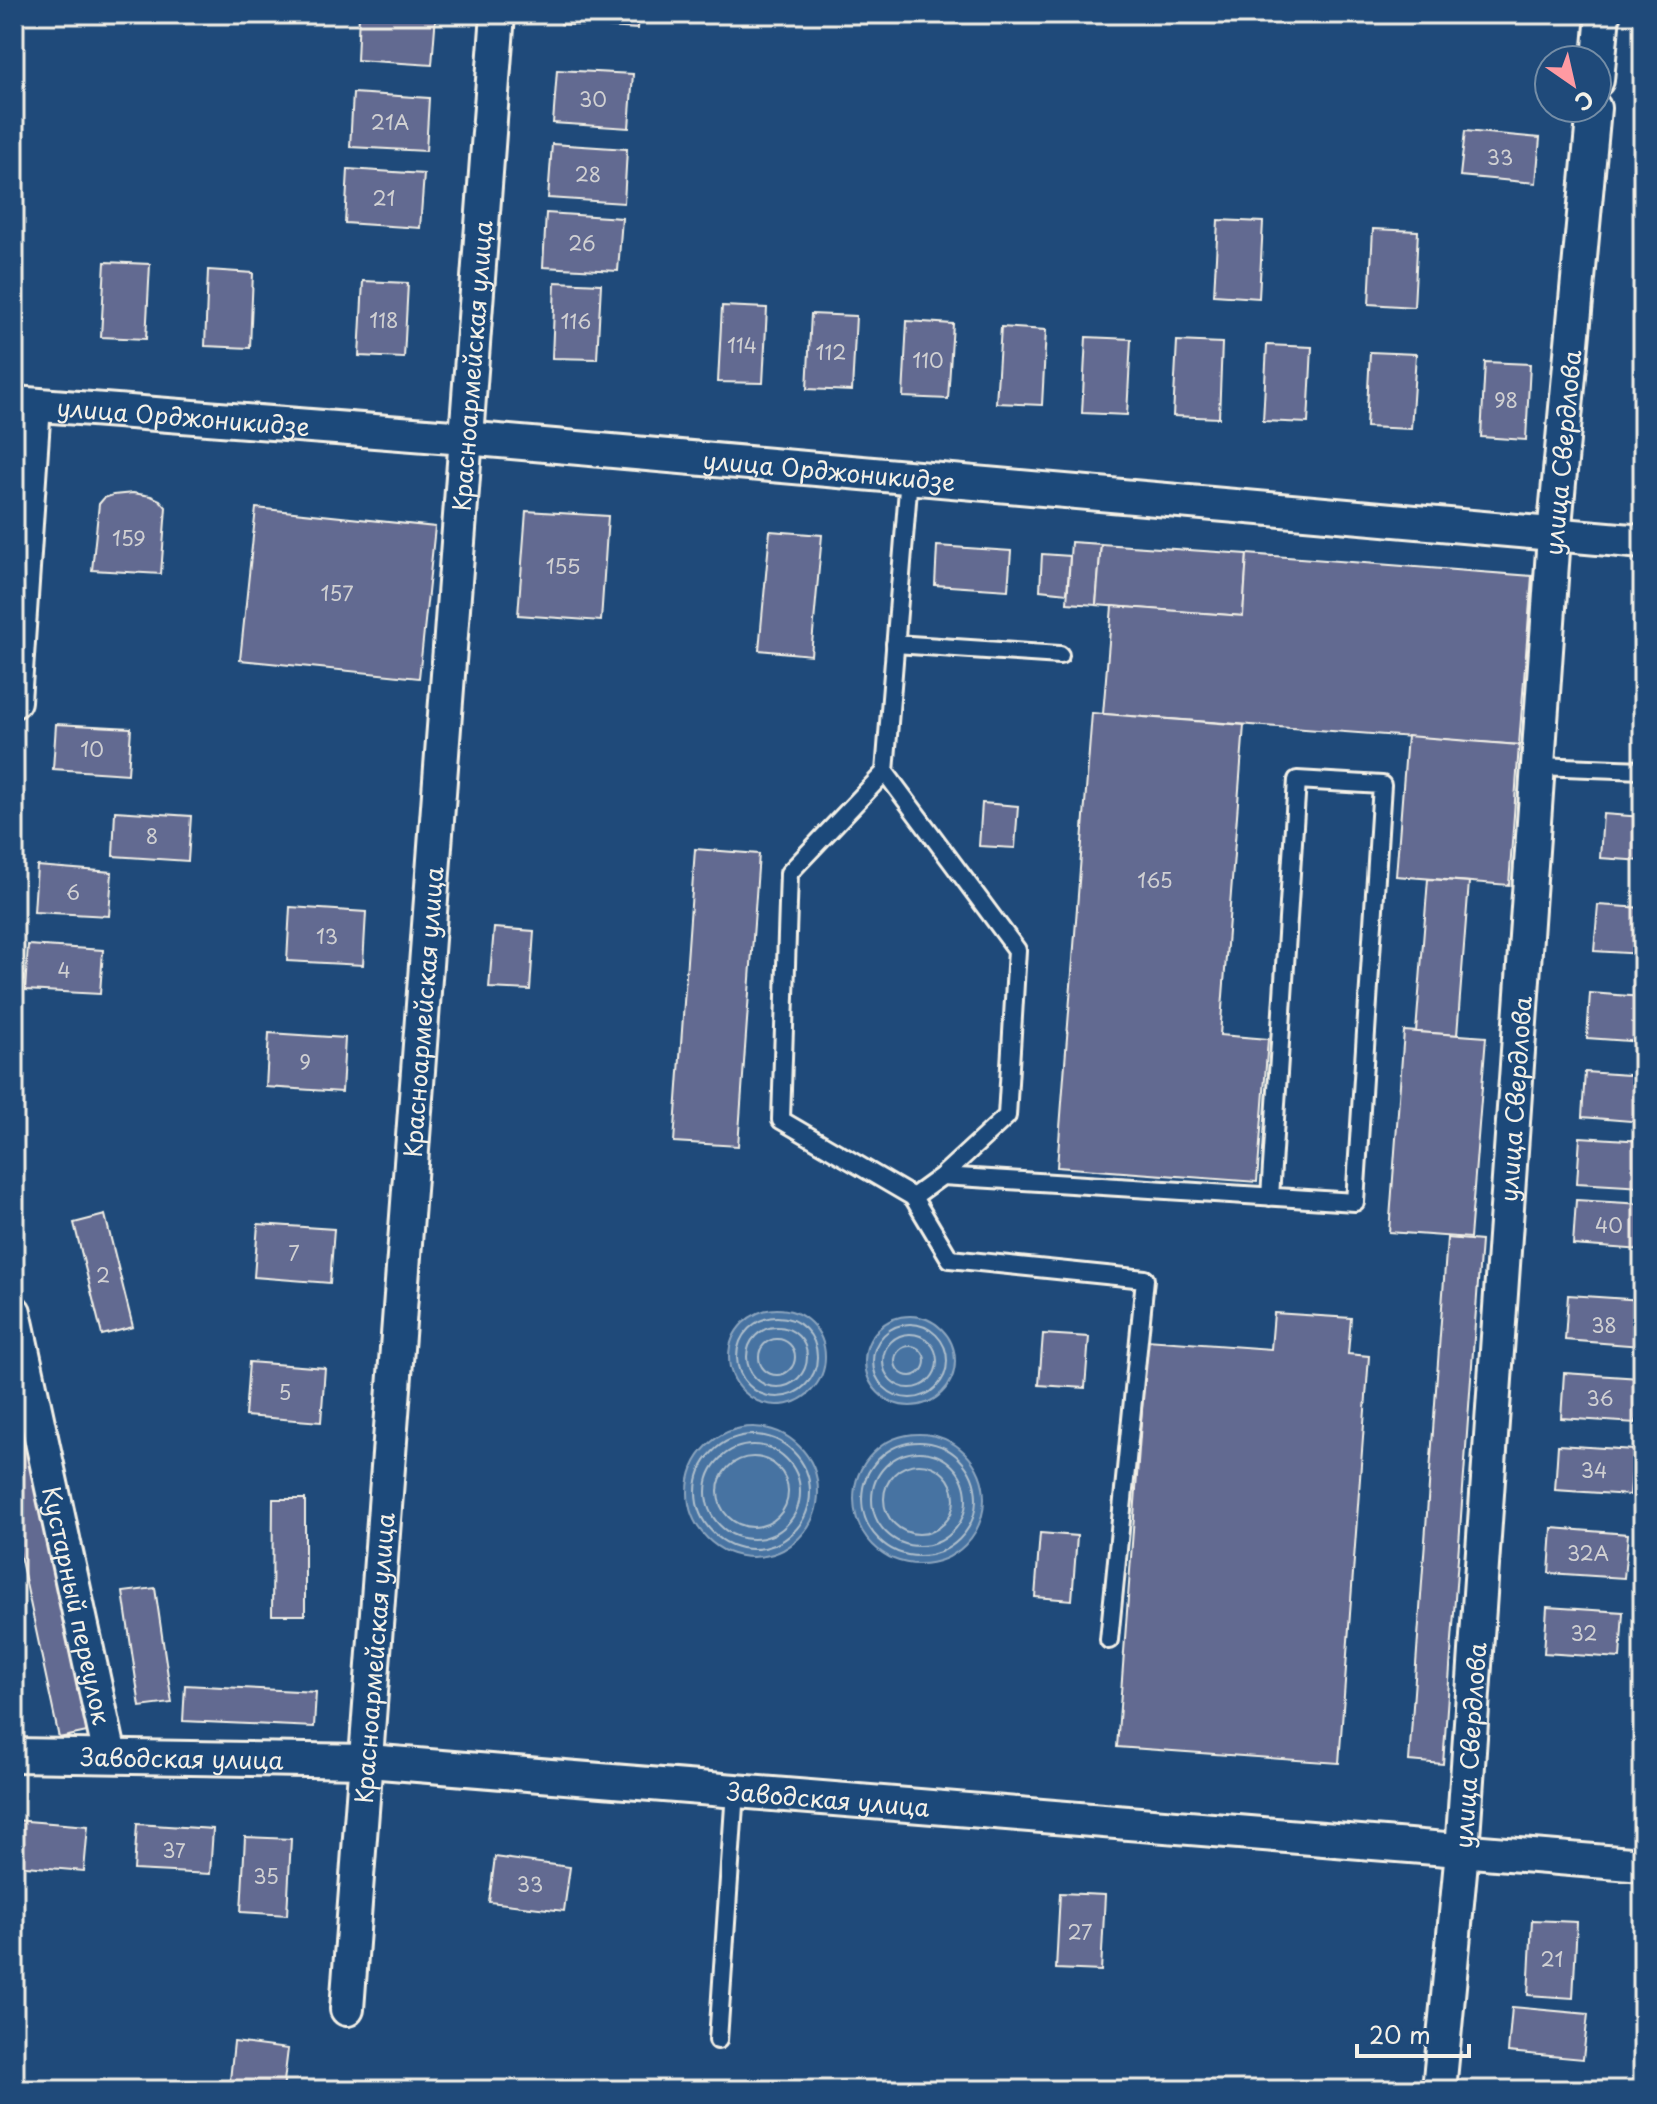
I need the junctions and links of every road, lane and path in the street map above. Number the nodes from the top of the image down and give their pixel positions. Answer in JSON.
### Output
{"nodes":[{"id":1,"x":498,"y":14,"type":"edge"},
{"id":2,"x":1603,"y":14,"type":"edge"},
{"id":3,"x":1600,"y":44,"type":"edge"},
{"id":4,"x":1593,"y":124,"type":"edge"},
{"id":5,"x":24,"y":404,"type":"edge"},
{"id":6,"x":465,"y":438,"type":"junction"},
{"id":7,"x":909,"y":477,"type":"junction"},
{"id":8,"x":1554,"y":536,"type":"junction"},
{"id":9,"x":1643,"y":542,"type":"edge"},
{"id":10,"x":895,"y":644,"type":"junction"},
{"id":11,"x":1060,"y":655,"type":"dead end"},
{"id":12,"x":14,"y":701,"type":"edge"},
{"id":13,"x":1538,"y":766,"type":"junction"},
{"id":14,"x":1643,"y":770,"type":"edge"},
{"id":15,"x":885,"y":772,"type":"junction"},
{"id":16,"x":942,"y":1176,"type":"junction"},
{"id":17,"x":913,"y":1197,"type":"junction"},
{"id":18,"x":1270,"y":1197,"type":"junction"},
{"id":19,"x":14,"y":1312,"type":"edge"},
{"id":20,"x":1109,"y":1640,"type":"dead end"},
{"id":21,"x":14,"y":1755,"type":"edge"},
{"id":22,"x":110,"y":1756,"type":"junction"},
{"id":23,"x":368,"y":1761,"type":"junction"},
{"id":24,"x":735,"y":1791,"type":"junction"},
{"id":25,"x":1462,"y":1851,"type":"junction"},
{"id":26,"x":1643,"y":1865,"type":"edge"},
{"id":27,"x":347,"y":2009,"type":"dead end"},
{"id":28,"x":718,"y":2040,"type":"dead end"},
{"id":29,"x":1439,"y":2090,"type":"edge"}],
"edges":[{"from":1,"to":6,"type":"street","name":"Красноармейская улица"},
{"from":2,"to":3,"type":"street"},
{"from":4,"to":8,"type":"street","name":"улица Свердлова"},
{"from":5,"to":6,"type":"street","name":"улица Орджоникидзе"},
{"from":5,"to":12,"type":"street"},
{"from":6,"to":7,"type":"street","name":"улица Орджоникидзе"},
{"from":6,"to":23,"type":"street","name":"Красноармейская улица"},
{"from":7,"to":8,"type":"street","name":"улица Орджоникидзе"},
{"from":7,"to":10,"type":"lane"},
{"from":8,"to":9,"type":"street","name":"улица Орджоникидзе"},
{"from":8,"to":13,"type":"street","name":"улица Свердлова"},
{"from":10,"to":11,"type":"lane"},
{"from":10,"to":15,"type":"lane"},
{"from":13,"to":14,"type":"lane"},
{"from":13,"to":25,"type":"street","name":"улица Свердлова"},
{"from":15,"to":16,"type":"lane"},
{"from":15,"to":17,"type":"lane"},
{"from":16,"to":17,"type":"lane"},
{"from":16,"to":18,"type":"lane"},
{"from":17,"to":20,"type":"lane"},
{"from":18,"to":18,"type":"lane"},
{"from":19,"to":22,"type":"street","name":"Кустарный переулок"},
{"from":21,"to":22,"type":"street","name":"Заводская улица"},
{"from":22,"to":23,"type":"street","name":"Заводская улица"},
{"from":23,"to":24,"type":"street","name":"Заводская улица"},
{"from":23,"to":27,"type":"street","name":"Красноармейская улица"},
{"from":24,"to":25,"type":"street","name":"Заводская улица"},
{"from":24,"to":28,"type":"lane"},
{"from":25,"to":26,"type":"street","name":"Заводская улица"},
{"from":25,"to":29,"type":"street","name":"улица Свердлова"}]}
